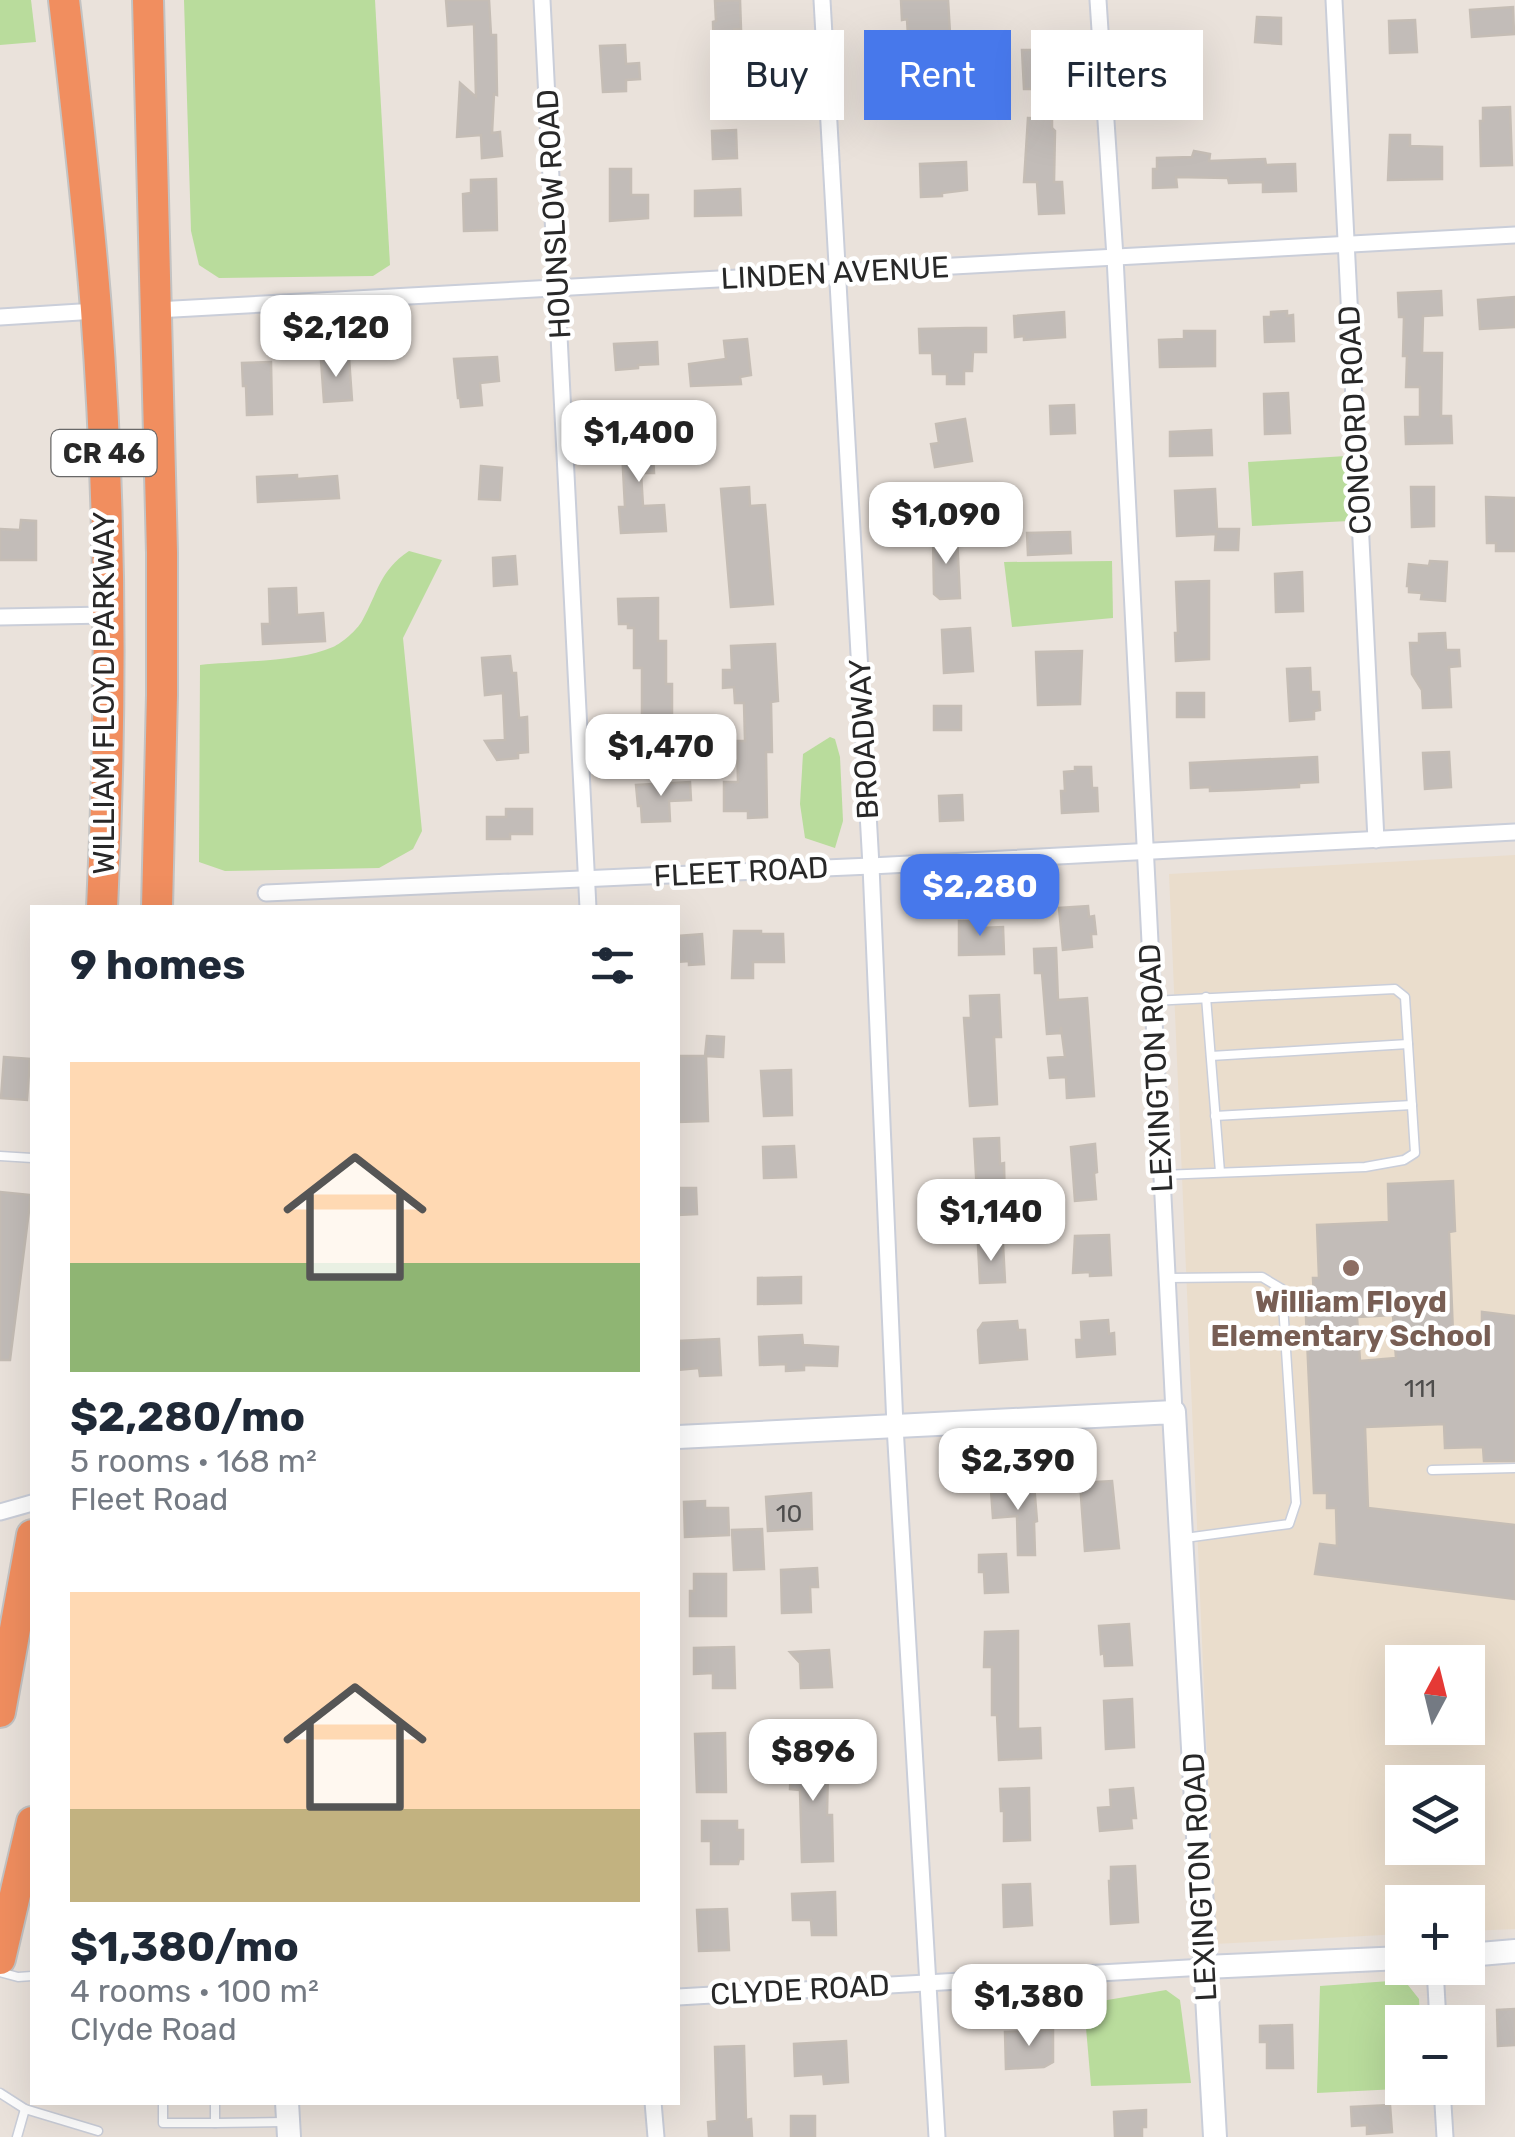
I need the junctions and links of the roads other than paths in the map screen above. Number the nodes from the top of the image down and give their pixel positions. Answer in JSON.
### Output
{"nodes":[{"id":1,"x":64,"y":0,"type":"edge"},
{"id":2,"x":128,"y":0,"type":"edge"},
{"id":3,"x":148,"y":0,"type":"edge"},
{"id":4,"x":542,"y":0,"type":"edge"},
{"id":5,"x":822,"y":0,"type":"edge"},
{"id":6,"x":1098,"y":0,"type":"edge"},
{"id":7,"x":1334,"y":0,"type":"edge"},
{"id":8,"x":153,"y":145,"type":"junction"},
{"id":9,"x":1515,"y":234,"type":"edge"},
{"id":10,"x":1346,"y":244,"type":"junction"},
{"id":11,"x":1115,"y":257,"type":"junction"},
{"id":12,"x":838,"y":272,"type":"junction"},
{"id":13,"x":558,"y":288,"type":"junction"},
{"id":14,"x":156,"y":310,"type":"junction"},
{"id":15,"x":96,"y":311,"type":"junction"},
{"id":16,"x":0,"y":317,"type":"edge"},
{"id":17,"x":107,"y":614,"type":"junction"},
{"id":18,"x":0,"y":617,"type":"edge"},
{"id":19,"x":1515,"y":832,"type":"edge"},
{"id":20,"x":1376,"y":840,"type":"junction"},
{"id":21,"x":1146,"y":850,"type":"junction"},
{"id":22,"x":871,"y":866,"type":"junction"},
{"id":23,"x":586,"y":879,"type":"junction"},
{"id":24,"x":266,"y":893,"type":"dead end"},
{"id":25,"x":102,"y":905,"type":"edge"},
{"id":26,"x":157,"y":905,"type":"edge"},
{"id":27,"x":588,"y":905,"type":"edge"},
{"id":28,"x":1206,"y":998,"type":"junction"},
{"id":29,"x":1152,"y":1001,"type":"junction"},
{"id":30,"x":1408,"y":1044,"type":"junction"},
{"id":31,"x":1211,"y":1056,"type":"junction"},
{"id":32,"x":1412,"y":1105,"type":"junction"},
{"id":33,"x":1215,"y":1116,"type":"junction"},
{"id":34,"x":0,"y":1156,"type":"edge"},
{"id":35,"x":30,"y":1158,"type":"edge"},
{"id":36,"x":1220,"y":1172,"type":"junction"},
{"id":37,"x":1161,"y":1174,"type":"junction"},
{"id":38,"x":1167,"y":1278,"type":"junction"},
{"id":39,"x":1174,"y":1412,"type":"junction"},
{"id":40,"x":896,"y":1426,"type":"junction"},
{"id":41,"x":680,"y":1437,"type":"edge"},
{"id":42,"x":1515,"y":1468,"type":"edge"},
{"id":43,"x":1432,"y":1470,"type":"dead end"},
{"id":44,"x":30,"y":1504,"type":"edge"},
{"id":45,"x":0,"y":1512,"type":"edge"},
{"id":46,"x":1181,"y":1538,"type":"junction"},
{"id":47,"x":30,"y":1545,"type":"edge"},
{"id":48,"x":4,"y":1678,"type":"edge"},
{"id":49,"x":0,"y":1712,"type":"edge"},
{"id":50,"x":30,"y":1830,"type":"edge"},
{"id":51,"x":1515,"y":1952,"type":"edge"},
{"id":52,"x":1485,"y":1953,"type":"edge"},
{"id":53,"x":0,"y":1958,"type":"edge"},
{"id":54,"x":1385,"y":1959,"type":"edge"},
{"id":55,"x":1205,"y":1968,"type":"junction"},
{"id":56,"x":0,"y":1972,"type":"edge"},
{"id":57,"x":30,"y":1976,"type":"edge"},
{"id":58,"x":929,"y":1982,"type":"junction"},
{"id":59,"x":680,"y":1997,"type":"edge"},
{"id":60,"x":0,"y":2093,"type":"edge"},
{"id":61,"x":163,"y":2105,"type":"edge"},
{"id":62,"x":215,"y":2105,"type":"edge"},
{"id":63,"x":654,"y":2105,"type":"edge"},
{"id":64,"x":1443,"y":2105,"type":"edge"},
{"id":65,"x":25,"y":2109,"type":"junction"},
{"id":66,"x":288,"y":2120,"type":"edge"},
{"id":67,"x":215,"y":2123,"type":"junction"},
{"id":68,"x":98,"y":2132,"type":"dead end"},
{"id":69,"x":16,"y":2137,"type":"edge"},
{"id":70,"x":656,"y":2137,"type":"edge"},
{"id":71,"x":937,"y":2137,"type":"edge"},
{"id":72,"x":1214,"y":2137,"type":"edge"},
{"id":73,"x":1445,"y":2137,"type":"edge"}],
"edges":[{"from":1,"to":15,"type":"highway","name":"WILLIAM FLOYD PARKWAY","number":"CR 46"},
{"from":2,"to":8,"type":"highway"},
{"from":3,"to":8,"type":"highway","name":"WILLIAM FLOYD PARKWAY","number":"CR 46"},
{"from":4,"to":13,"type":"street","name":"HOUNSLOW ROAD"},
{"from":5,"to":12,"type":"street","name":"BROADWAY"},
{"from":6,"to":11,"type":"street","name":"LEXINGTON ROAD"},
{"from":7,"to":10,"type":"street","name":"CONCORD ROAD"},
{"from":8,"to":14,"type":"highway","name":"WILLIAM FLOYD PARKWAY","number":"CR 46"},
{"from":9,"to":10,"type":"street","name":"LINDEN AVENUE"},
{"from":10,"to":11,"type":"street","name":"LINDEN AVENUE"},
{"from":10,"to":20,"type":"street","name":"CONCORD ROAD"},
{"from":11,"to":12,"type":"street","name":"LINDEN AVENUE"},
{"from":11,"to":21,"type":"street","name":"LEXINGTON ROAD"},
{"from":12,"to":13,"type":"street","name":"LINDEN AVENUE"},
{"from":12,"to":22,"type":"street","name":"BROADWAY"},
{"from":13,"to":14,"type":"street","name":"LINDEN AVENUE"},
{"from":13,"to":23,"type":"street","name":"HOUNSLOW ROAD"},
{"from":14,"to":26,"type":"highway","name":"WILLIAM FLOYD PARKWAY","number":"CR 46"},
{"from":15,"to":16,"type":"street"},
{"from":15,"to":17,"type":"highway","name":"WILLIAM FLOYD PARKWAY","number":"CR 46"},
{"from":17,"to":18,"type":"street"},
{"from":17,"to":25,"type":"highway","name":"WILLIAM FLOYD PARKWAY","number":"CR 46"},
{"from":19,"to":20,"type":"street","name":"FLEET ROAD"},
{"from":20,"to":21,"type":"street","name":"FLEET ROAD"},
{"from":21,"to":22,"type":"street","name":"FLEET ROAD"},
{"from":21,"to":29,"type":"street","name":"LEXINGTON ROAD"},
{"from":22,"to":23,"type":"street","name":"FLEET ROAD"},
{"from":22,"to":40,"type":"street","name":"BROADWAY"},
{"from":23,"to":24,"type":"street","name":"FLEET ROAD"},
{"from":23,"to":27,"type":"street","name":"HOUNSLOW ROAD"},
{"from":28,"to":29,"type":"lane"},
{"from":28,"to":30,"type":"lane"},
{"from":28,"to":31,"type":"lane"},
{"from":29,"to":37,"type":"street","name":"LEXINGTON ROAD"},
{"from":30,"to":31,"type":"lane"},
{"from":30,"to":32,"type":"lane"},
{"from":31,"to":33,"type":"lane"},
{"from":32,"to":33,"type":"lane"},
{"from":32,"to":36,"type":"lane"},
{"from":33,"to":36,"type":"lane"},
{"from":34,"to":35,"type":"lane"},
{"from":36,"to":37,"type":"lane"},
{"from":37,"to":38,"type":"street","name":"LEXINGTON ROAD"},
{"from":38,"to":39,"type":"street","name":"LEXINGTON ROAD"},
{"from":38,"to":46,"type":"lane"},
{"from":39,"to":40,"type":"street"},
{"from":39,"to":46,"type":"street","name":"LEXINGTON ROAD"},
{"from":40,"to":41,"type":"street"},
{"from":40,"to":58,"type":"street","name":"BROADWAY"},
{"from":42,"to":43,"type":"lane"},
{"from":44,"to":45,"type":"street"},
{"from":46,"to":55,"type":"street","name":"LEXINGTON ROAD"},
{"from":47,"to":48,"type":"highway"},
{"from":48,"to":49,"type":"highway"},
{"from":50,"to":53,"type":"highway"},
{"from":51,"to":52,"type":"street"},
{"from":54,"to":55,"type":"street","name":"CLYDE ROAD"},
{"from":55,"to":58,"type":"street","name":"CLYDE ROAD"},
{"from":55,"to":72,"type":"street","name":"LEXINGTON ROAD"},
{"from":56,"to":57,"type":"lane"},
{"from":58,"to":59,"type":"street","name":"CLYDE ROAD"},
{"from":58,"to":71,"type":"street","name":"BROADWAY"},
{"from":60,"to":65,"type":"lane"},
{"from":61,"to":67,"type":"lane"},
{"from":62,"to":67,"type":"lane"},
{"from":63,"to":70,"type":"street"},
{"from":64,"to":73,"type":"street"},
{"from":65,"to":68,"type":"lane"},
{"from":65,"to":69,"type":"lane"},
{"from":66,"to":67,"type":"lane"}]}
